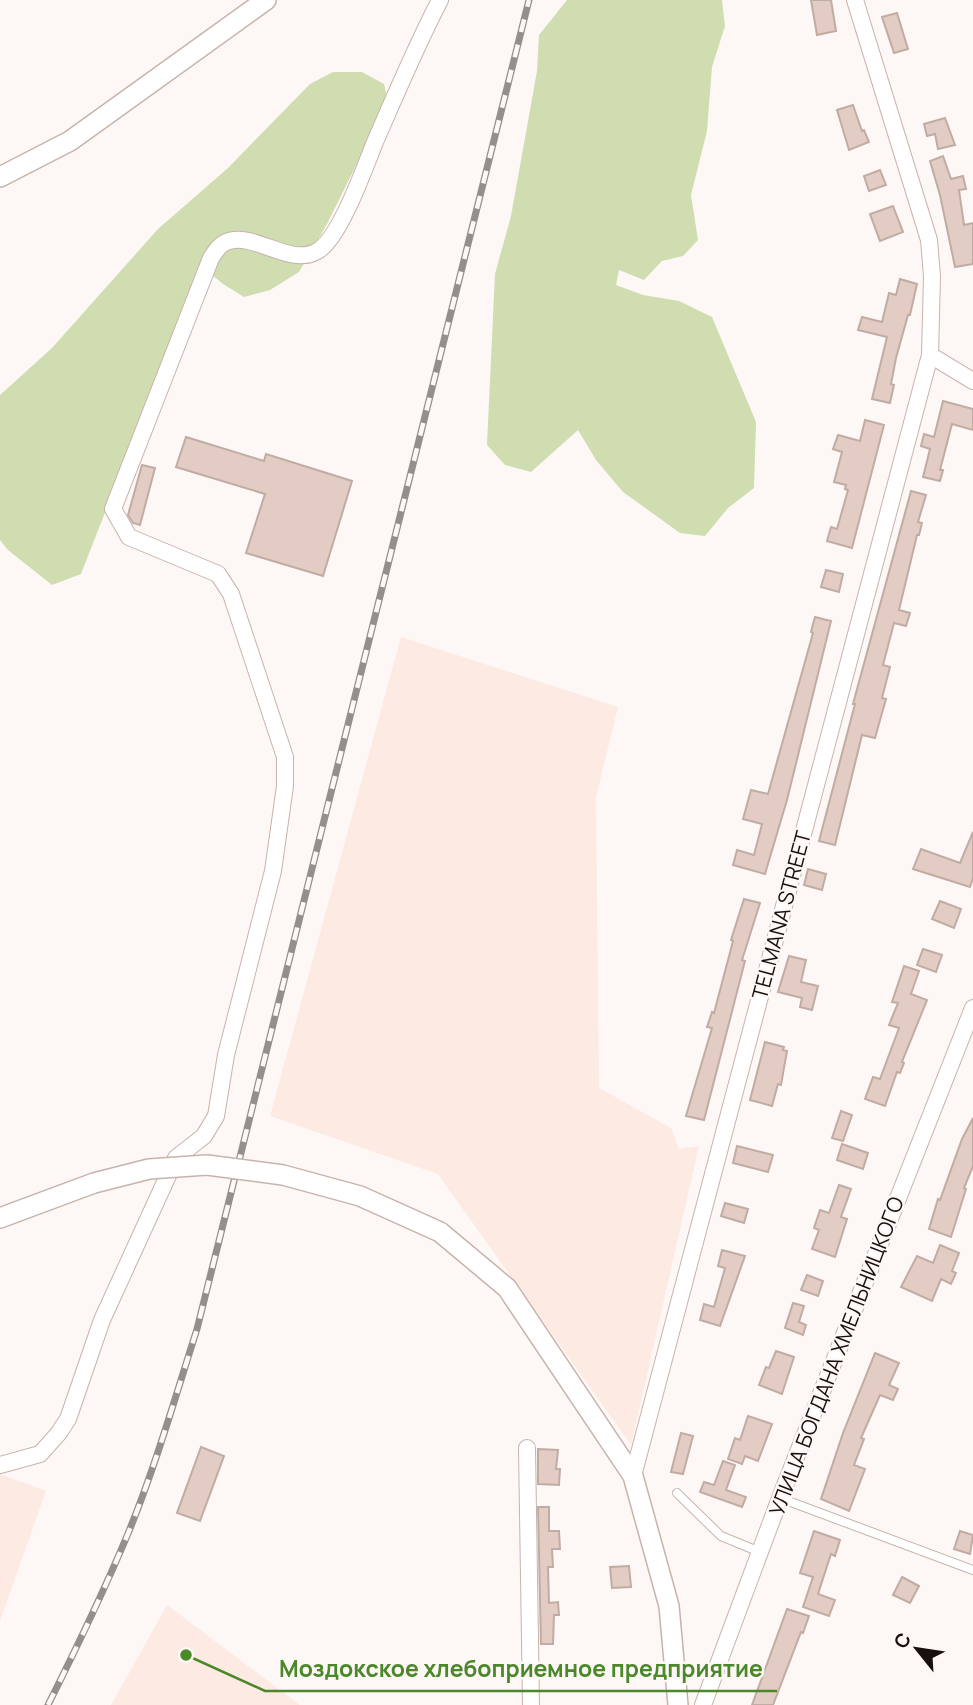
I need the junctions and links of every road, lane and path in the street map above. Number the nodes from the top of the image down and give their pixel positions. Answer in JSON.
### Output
{"nodes":[{"id":1,"x":266,"y":0,"type":"edge"},
{"id":2,"x":440,"y":0,"type":"edge"},
{"id":3,"x":855,"y":0,"type":"edge"},
{"id":4,"x":0,"y":177,"type":"edge"},
{"id":5,"x":930,"y":355,"type":"junction"},
{"id":6,"x":973,"y":381,"type":"edge"},
{"id":7,"x":973,"y":1008,"type":"edge"},
{"id":8,"x":0,"y":1218,"type":"edge"},
{"id":9,"x":527,"y":1448,"type":"dead end"},
{"id":10,"x":0,"y":1465,"type":"edge"},
{"id":11,"x":633,"y":1476,"type":"junction"},
{"id":12,"x":677,"y":1493,"type":"dead end"},
{"id":13,"x":780,"y":1498,"type":"junction"},
{"id":14,"x":760,"y":1552,"type":"junction"},
{"id":15,"x":973,"y":1570,"type":"edge"},
{"id":16,"x":531,"y":1705,"type":"edge"},
{"id":17,"x":678,"y":1705,"type":"edge"},
{"id":18,"x":703,"y":1705,"type":"edge"}],
"edges":[{"from":1,"to":4,"type":"street"},
{"from":2,"to":10,"type":"street"},
{"from":3,"to":5,"type":"street"},
{"from":5,"to":6,"type":"street"},
{"from":5,"to":11,"type":"street","name":"TELMANA STREET"},
{"from":7,"to":13,"type":"street","name":"УЛИЦА БОГДАНА ХМЕЛЬНИЦКОГО"},
{"from":8,"to":11,"type":"street","bridge":true},
{"from":9,"to":16,"type":"street"},
{"from":11,"to":17,"type":"street"},
{"from":12,"to":14,"type":"lane"},
{"from":13,"to":14,"type":"street","name":"УЛИЦА БОГДАНА ХМЕЛЬНИЦКОГО"},
{"from":13,"to":15,"type":"lane"},
{"from":14,"to":18,"type":"street","name":"УЛИЦА БОГДАНА ХМЕЛЬНИЦКОГО"}]}
